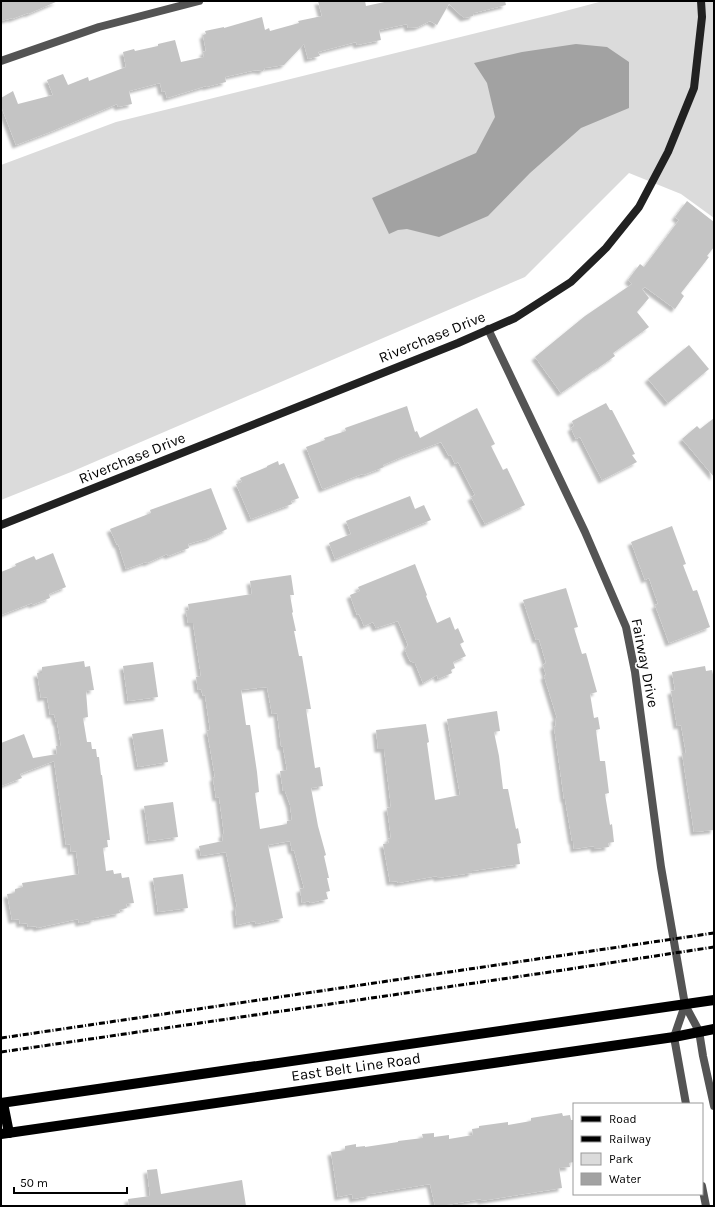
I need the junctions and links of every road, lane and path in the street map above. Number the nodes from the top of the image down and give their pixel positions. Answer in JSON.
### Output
{"nodes":[{"id":1,"x":199,"y":1,"type":"edge"},
{"id":2,"x":701,"y":1,"type":"edge"},
{"id":3,"x":1,"y":61,"type":"edge"},
{"id":4,"x":488,"y":329,"type":"junction"},
{"id":5,"x":1,"y":525,"type":"edge"},
{"id":6,"x":714,"y":1000,"type":"edge"},
{"id":7,"x":685,"y":1005,"type":"junction"},
{"id":8,"x":714,"y":1029,"type":"edge"},
{"id":9,"x":699,"y":1031,"type":"junction"},
{"id":10,"x":674,"y":1037,"type":"junction"},
{"id":11,"x":2,"y":1103,"type":"edge"},
{"id":12,"x":686,"y":1103,"type":"edge"},
{"id":13,"x":714,"y":1106,"type":"edge"},
{"id":14,"x":5,"y":1134,"type":"edge"},
{"id":15,"x":703,"y":1191,"type":"edge"},
{"id":16,"x":706,"y":1206,"type":"edge"}],
"edges":[{"from":1,"to":3,"type":"street"},
{"from":2,"to":4,"type":"street","name":"Riverchase Drive"},
{"from":4,"to":5,"type":"street","name":"Riverchase Drive"},
{"from":4,"to":7,"type":"street","name":"Fairway Drive"},
{"from":6,"to":7,"type":"main road","name":"East Belt Line Road"},
{"from":7,"to":9,"type":"street","name":"Fairway Drive"},
{"from":7,"to":10,"type":"street","name":"Fairway Drive"},
{"from":7,"to":11,"type":"main road","name":"East Belt Line Road"},
{"from":8,"to":9,"type":"main road","name":"East Belt Line Road"},
{"from":9,"to":10,"type":"main road","name":"East Belt Line Road"},
{"from":9,"to":13,"type":"street","name":"Fairway Drive"},
{"from":10,"to":12,"type":"street","name":"Fairway Drive"},
{"from":10,"to":14,"type":"main road","name":"East Belt Line Road"},
{"from":11,"to":14,"type":"main road"},
{"from":15,"to":16,"type":"street"}]}
